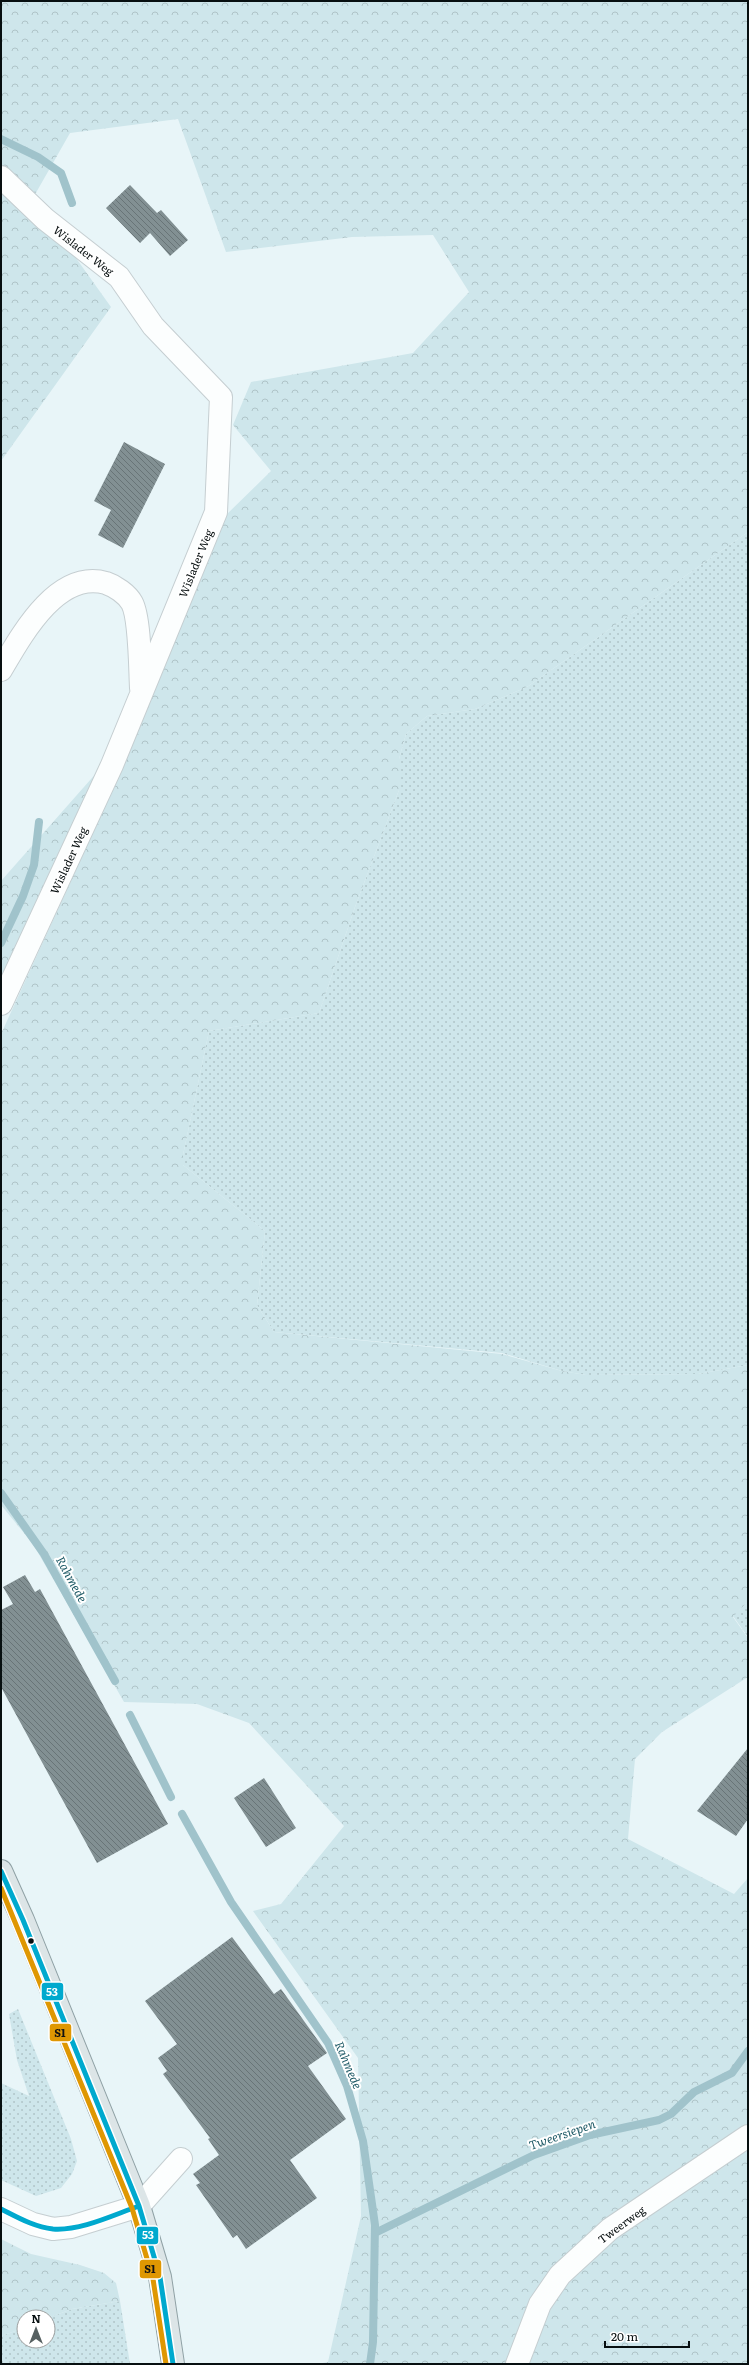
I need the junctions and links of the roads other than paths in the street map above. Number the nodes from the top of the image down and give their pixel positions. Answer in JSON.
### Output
{"nodes":[{"id":1,"x":1,"y":177,"type":"edge"},
{"id":2,"x":1,"y":670,"type":"edge"},
{"id":3,"x":141,"y":695,"type":"junction"},
{"id":4,"x":1,"y":1004,"type":"edge"},
{"id":5,"x":1,"y":1871,"type":"edge"},
{"id":6,"x":748,"y":2136,"type":"edge"},
{"id":7,"x":181,"y":2159,"type":"dead end"},
{"id":8,"x":139,"y":2206,"type":"junction"},
{"id":9,"x":1,"y":2209,"type":"edge"},
{"id":10,"x":173,"y":2364,"type":"edge"},
{"id":11,"x":516,"y":2364,"type":"edge"}],
"edges":[{"from":1,"to":3,"type":"street","name":"Wislader Weg"},
{"from":2,"to":3,"type":"street"},
{"from":3,"to":4,"type":"street","name":"Wislader Weg"},
{"from":5,"to":8,"type":"main road"},
{"from":6,"to":11,"type":"street","name":"Tweerweg"},
{"from":7,"to":8,"type":"street"},
{"from":8,"to":9,"type":"street"},
{"from":8,"to":10,"type":"main road"}]}
